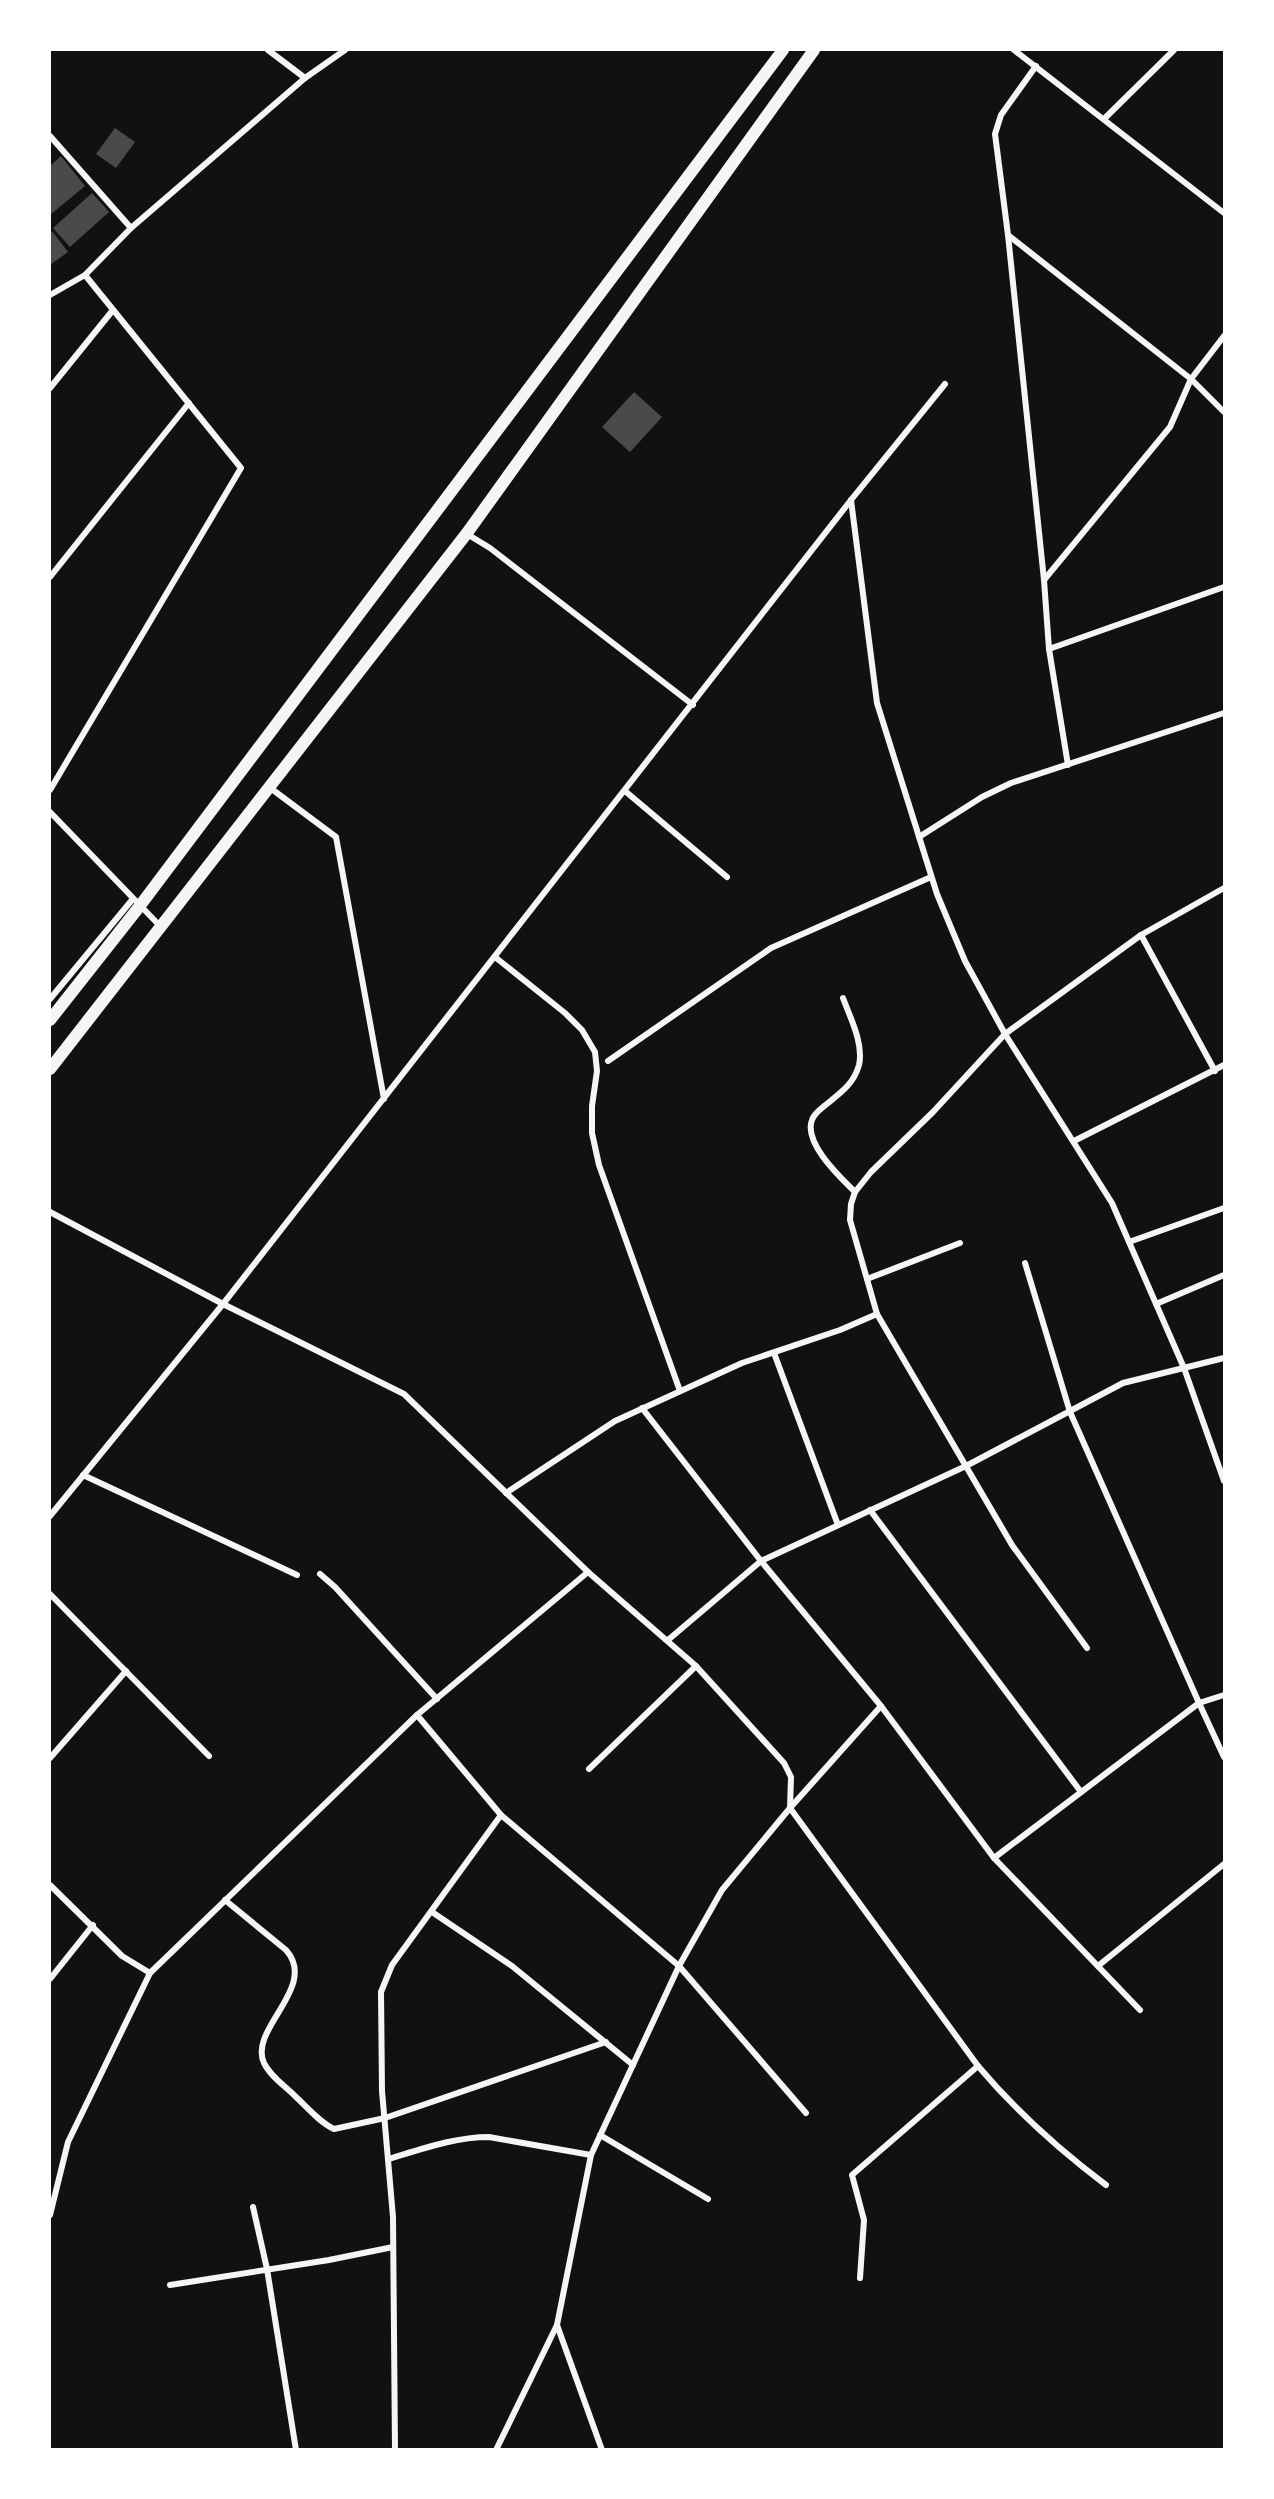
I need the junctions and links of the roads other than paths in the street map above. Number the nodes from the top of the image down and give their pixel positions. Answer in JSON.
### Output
{"nodes":[{"id":1,"x":268,"y":50,"type":"edge"},
{"id":2,"x":345,"y":50,"type":"edge"},
{"id":3,"x":783,"y":50,"type":"edge"},
{"id":4,"x":814,"y":50,"type":"edge"},
{"id":5,"x":1014,"y":50,"type":"edge"},
{"id":6,"x":1174,"y":50,"type":"edge"},
{"id":7,"x":1036,"y":66,"type":"junction"},
{"id":8,"x":305,"y":78,"type":"junction"},
{"id":9,"x":1104,"y":118,"type":"junction"},
{"id":10,"x":50,"y":136,"type":"edge"},
{"id":11,"x":1224,"y":213,"type":"edge"},
{"id":12,"x":131,"y":228,"type":"junction"},
{"id":13,"x":1008,"y":235,"type":"junction"},
{"id":14,"x":85,"y":275,"type":"junction"},
{"id":15,"x":50,"y":295,"type":"edge"},
{"id":16,"x":113,"y":310,"type":"junction"},
{"id":17,"x":1224,"y":336,"type":"edge"},
{"id":18,"x":1191,"y":379,"type":"junction"},
{"id":19,"x":945,"y":384,"type":"dead end"},
{"id":20,"x":50,"y":388,"type":"edge"},
{"id":21,"x":189,"y":403,"type":"junction"},
{"id":22,"x":1224,"y":412,"type":"edge"},
{"id":23,"x":851,"y":500,"type":"junction"},
{"id":24,"x":467,"y":533,"type":"junction"},
{"id":25,"x":50,"y":577,"type":"edge"},
{"id":26,"x":1044,"y":580,"type":"junction"},
{"id":27,"x":1224,"y":587,"type":"edge"},
{"id":28,"x":1049,"y":649,"type":"junction"},
{"id":29,"x":693,"y":705,"type":"junction"},
{"id":30,"x":1224,"y":713,"type":"edge"},
{"id":31,"x":1068,"y":765,"type":"junction"},
{"id":32,"x":269,"y":787,"type":"junction"},
{"id":33,"x":50,"y":790,"type":"edge"},
{"id":34,"x":626,"y":791,"type":"junction"},
{"id":35,"x":50,"y":812,"type":"edge"},
{"id":36,"x":919,"y":837,"type":"junction"},
{"id":37,"x":727,"y":877,"type":"dead end"},
{"id":38,"x":932,"y":877,"type":"junction"},
{"id":39,"x":1224,"y":888,"type":"edge"},
{"id":40,"x":136,"y":903,"type":"junction"},
{"id":41,"x":160,"y":926,"type":"junction"},
{"id":42,"x":1141,"y":935,"type":"junction"},
{"id":43,"x":495,"y":957,"type":"junction"},
{"id":44,"x":843,"y":998,"type":"dead end"},
{"id":45,"x":50,"y":999,"type":"edge"},
{"id":46,"x":50,"y":1020,"type":"edge"},
{"id":47,"x":1005,"y":1034,"type":"junction"},
{"id":48,"x":608,"y":1061,"type":"dead end"},
{"id":49,"x":1224,"y":1065,"type":"edge"},
{"id":50,"x":50,"y":1070,"type":"edge"},
{"id":51,"x":1215,"y":1071,"type":"junction"},
{"id":52,"x":384,"y":1100,"type":"junction"},
{"id":53,"x":1074,"y":1141,"type":"junction"},
{"id":54,"x":855,"y":1192,"type":"junction"},
{"id":55,"x":1224,"y":1208,"type":"edge"},
{"id":56,"x":50,"y":1212,"type":"edge"},
{"id":57,"x":1129,"y":1242,"type":"junction"},
{"id":58,"x":960,"y":1243,"type":"dead end"},
{"id":59,"x":1025,"y":1263,"type":"dead end"},
{"id":60,"x":1224,"y":1275,"type":"edge"},
{"id":61,"x":867,"y":1279,"type":"junction"},
{"id":62,"x":223,"y":1304,"type":"junction"},
{"id":63,"x":1156,"y":1304,"type":"junction"},
{"id":64,"x":877,"y":1314,"type":"junction"},
{"id":65,"x":774,"y":1353,"type":"junction"},
{"id":66,"x":1224,"y":1358,"type":"edge"},
{"id":67,"x":1184,"y":1368,"type":"junction"},
{"id":68,"x":680,"y":1391,"type":"junction"},
{"id":69,"x":642,"y":1408,"type":"junction"},
{"id":70,"x":1070,"y":1412,"type":"junction"},
{"id":71,"x":966,"y":1466,"type":"junction"},
{"id":72,"x":84,"y":1475,"type":"junction"},
{"id":73,"x":1224,"y":1481,"type":"edge"},
{"id":74,"x":506,"y":1493,"type":"junction"},
{"id":75,"x":870,"y":1510,"type":"junction"},
{"id":76,"x":50,"y":1516,"type":"edge"},
{"id":77,"x":838,"y":1525,"type":"junction"},
{"id":78,"x":761,"y":1561,"type":"junction"},
{"id":79,"x":588,"y":1572,"type":"junction"},
{"id":80,"x":320,"y":1574,"type":"dead end"},
{"id":81,"x":297,"y":1575,"type":"dead end"},
{"id":82,"x":50,"y":1594,"type":"edge"},
{"id":83,"x":668,"y":1640,"type":"junction"},
{"id":84,"x":1087,"y":1648,"type":"dead end"},
{"id":85,"x":696,"y":1666,"type":"junction"},
{"id":86,"x":126,"y":1671,"type":"junction"},
{"id":87,"x":1224,"y":1695,"type":"edge"},
{"id":88,"x":437,"y":1699,"type":"junction"},
{"id":89,"x":1199,"y":1703,"type":"junction"},
{"id":90,"x":882,"y":1706,"type":"junction"},
{"id":91,"x":417,"y":1715,"type":"junction"},
{"id":92,"x":209,"y":1756,"type":"dead end"},
{"id":93,"x":1224,"y":1757,"type":"edge"},
{"id":94,"x":50,"y":1758,"type":"edge"},
{"id":95,"x":589,"y":1769,"type":"dead end"},
{"id":96,"x":1082,"y":1792,"type":"junction"},
{"id":97,"x":790,"y":1808,"type":"junction"},
{"id":98,"x":501,"y":1815,"type":"junction"},
{"id":99,"x":994,"y":1858,"type":"junction"},
{"id":100,"x":1224,"y":1864,"type":"edge"},
{"id":101,"x":50,"y":1885,"type":"edge"},
{"id":102,"x":225,"y":1900,"type":"junction"},
{"id":103,"x":432,"y":1912,"type":"junction"},
{"id":104,"x":93,"y":1925,"type":"junction"},
{"id":105,"x":679,"y":1966,"type":"junction"},
{"id":106,"x":1098,"y":1966,"type":"junction"},
{"id":107,"x":150,"y":1972,"type":"junction"},
{"id":108,"x":50,"y":1979,"type":"edge"},
{"id":109,"x":1140,"y":2010,"type":"dead end"},
{"id":110,"x":606,"y":2043,"type":"junction"},
{"id":111,"x":633,"y":2065,"type":"junction"},
{"id":112,"x":978,"y":2066,"type":"junction"},
{"id":113,"x":806,"y":2113,"type":"dead end"},
{"id":114,"x":385,"y":2118,"type":"junction"},
{"id":115,"x":600,"y":2135,"type":"junction"},
{"id":116,"x":591,"y":2156,"type":"junction"},
{"id":117,"x":389,"y":2159,"type":"junction"},
{"id":118,"x":1106,"y":2185,"type":"dead end"},
{"id":119,"x":708,"y":2199,"type":"dead end"},
{"id":120,"x":253,"y":2207,"type":"dead end"},
{"id":121,"x":50,"y":2215,"type":"edge"},
{"id":122,"x":393,"y":2247,"type":"junction"},
{"id":123,"x":267,"y":2269,"type":"junction"},
{"id":124,"x":860,"y":2278,"type":"dead end"},
{"id":125,"x":170,"y":2285,"type":"dead end"},
{"id":126,"x":557,"y":2325,"type":"junction"},
{"id":127,"x":296,"y":2450,"type":"edge"},
{"id":128,"x":394,"y":2450,"type":"edge"},
{"id":129,"x":496,"y":2450,"type":"edge"},
{"id":130,"x":602,"y":2450,"type":"edge"}],
"edges":[{"from":1,"to":8,"type":"street"},
{"from":2,"to":8,"type":"street"},
{"from":3,"to":40,"type":"main road"},
{"from":4,"to":24,"type":"main road"},
{"from":5,"to":7,"type":"street"},
{"from":6,"to":9,"type":"street"},
{"from":7,"to":9,"type":"street"},
{"from":7,"to":13,"type":"street"},
{"from":8,"to":12,"type":"street"},
{"from":9,"to":11,"type":"street"},
{"from":10,"to":12,"type":"street"},
{"from":12,"to":14,"type":"street"},
{"from":13,"to":18,"type":"street"},
{"from":13,"to":26,"type":"street"},
{"from":14,"to":15,"type":"street"},
{"from":14,"to":16,"type":"street"},
{"from":16,"to":20,"type":"street"},
{"from":16,"to":21,"type":"street"},
{"from":17,"to":18,"type":"street"},
{"from":18,"to":22,"type":"street"},
{"from":18,"to":26,"type":"street"},
{"from":19,"to":23,"type":"street"},
{"from":21,"to":25,"type":"street"},
{"from":21,"to":33,"type":"street"},
{"from":23,"to":29,"type":"street"},
{"from":23,"to":36,"type":"street"},
{"from":24,"to":29,"type":"street"},
{"from":24,"to":32,"type":"main road"},
{"from":26,"to":28,"type":"street"},
{"from":27,"to":28,"type":"street"},
{"from":28,"to":31,"type":"street"},
{"from":29,"to":34,"type":"street"},
{"from":30,"to":31,"type":"street"},
{"from":31,"to":36,"type":"street"},
{"from":32,"to":41,"type":"main road"},
{"from":32,"to":52,"type":"street"},
{"from":34,"to":37,"type":"street"},
{"from":34,"to":43,"type":"street"},
{"from":35,"to":40,"type":"street"},
{"from":36,"to":38,"type":"street"},
{"from":38,"to":47,"type":"street"},
{"from":38,"to":48,"type":"street"},
{"from":39,"to":42,"type":"street"},
{"from":40,"to":41,"type":"street"},
{"from":40,"to":45,"type":"street"},
{"from":40,"to":46,"type":"main road"},
{"from":41,"to":50,"type":"main road"},
{"from":42,"to":47,"type":"street"},
{"from":42,"to":51,"type":"street"},
{"from":43,"to":52,"type":"street"},
{"from":43,"to":68,"type":"street"},
{"from":44,"to":54,"type":"street"},
{"from":47,"to":53,"type":"street"},
{"from":47,"to":54,"type":"street"},
{"from":49,"to":51,"type":"street"},
{"from":51,"to":53,"type":"street"},
{"from":52,"to":62,"type":"street"},
{"from":53,"to":57,"type":"street"},
{"from":54,"to":61,"type":"street"},
{"from":55,"to":57,"type":"street"},
{"from":56,"to":62,"type":"street"},
{"from":57,"to":63,"type":"street"},
{"from":58,"to":61,"type":"street"},
{"from":59,"to":70,"type":"street"},
{"from":60,"to":63,"type":"street"},
{"from":61,"to":64,"type":"street"},
{"from":62,"to":72,"type":"street"},
{"from":62,"to":74,"type":"street"},
{"from":63,"to":67,"type":"street"},
{"from":64,"to":65,"type":"street"},
{"from":64,"to":71,"type":"street"},
{"from":65,"to":68,"type":"street"},
{"from":65,"to":77,"type":"street"},
{"from":66,"to":67,"type":"street"},
{"from":67,"to":70,"type":"street"},
{"from":67,"to":73,"type":"street"},
{"from":68,"to":69,"type":"street"},
{"from":69,"to":74,"type":"street"},
{"from":69,"to":78,"type":"street"},
{"from":70,"to":71,"type":"street"},
{"from":70,"to":89,"type":"street"},
{"from":71,"to":75,"type":"street"},
{"from":71,"to":84,"type":"street"},
{"from":72,"to":76,"type":"street"},
{"from":72,"to":81,"type":"street"},
{"from":74,"to":79,"type":"street"},
{"from":75,"to":77,"type":"street"},
{"from":75,"to":96,"type":"street"},
{"from":77,"to":78,"type":"street"},
{"from":78,"to":83,"type":"street"},
{"from":78,"to":90,"type":"street"},
{"from":79,"to":83,"type":"street"},
{"from":79,"to":88,"type":"street"},
{"from":80,"to":88,"type":"street"},
{"from":82,"to":86,"type":"street"},
{"from":83,"to":85,"type":"street"},
{"from":85,"to":95,"type":"street"},
{"from":85,"to":97,"type":"street"},
{"from":86,"to":92,"type":"street"},
{"from":86,"to":94,"type":"street"},
{"from":87,"to":89,"type":"street"},
{"from":88,"to":91,"type":"street"},
{"from":89,"to":93,"type":"street"},
{"from":89,"to":96,"type":"street"},
{"from":90,"to":97,"type":"street"},
{"from":90,"to":99,"type":"street"},
{"from":91,"to":98,"type":"street"},
{"from":91,"to":102,"type":"street"},
{"from":96,"to":99,"type":"street"},
{"from":97,"to":105,"type":"street"},
{"from":97,"to":112,"type":"street"},
{"from":98,"to":103,"type":"street"},
{"from":98,"to":105,"type":"street"},
{"from":99,"to":106,"type":"street"},
{"from":100,"to":106,"type":"street"},
{"from":101,"to":104,"type":"street"},
{"from":102,"to":107,"type":"street"},
{"from":102,"to":114,"type":"street"},
{"from":103,"to":110,"type":"street"},
{"from":103,"to":114,"type":"street"},
{"from":104,"to":107,"type":"street"},
{"from":104,"to":108,"type":"street"},
{"from":105,"to":111,"type":"street"},
{"from":105,"to":113,"type":"street"},
{"from":106,"to":109,"type":"street"},
{"from":107,"to":121,"type":"street"},
{"from":110,"to":111,"type":"street"},
{"from":110,"to":114,"type":"street"},
{"from":111,"to":115,"type":"street"},
{"from":112,"to":118,"type":"street"},
{"from":112,"to":124,"type":"street"},
{"from":114,"to":117,"type":"street"},
{"from":115,"to":116,"type":"street"},
{"from":115,"to":119,"type":"street"},
{"from":116,"to":117,"type":"street"},
{"from":116,"to":126,"type":"street"},
{"from":117,"to":122,"type":"street"},
{"from":120,"to":123,"type":"street"},
{"from":122,"to":123,"type":"street"},
{"from":122,"to":128,"type":"street"},
{"from":123,"to":125,"type":"street"},
{"from":123,"to":127,"type":"street"},
{"from":126,"to":129,"type":"street"},
{"from":126,"to":130,"type":"street"}]}
